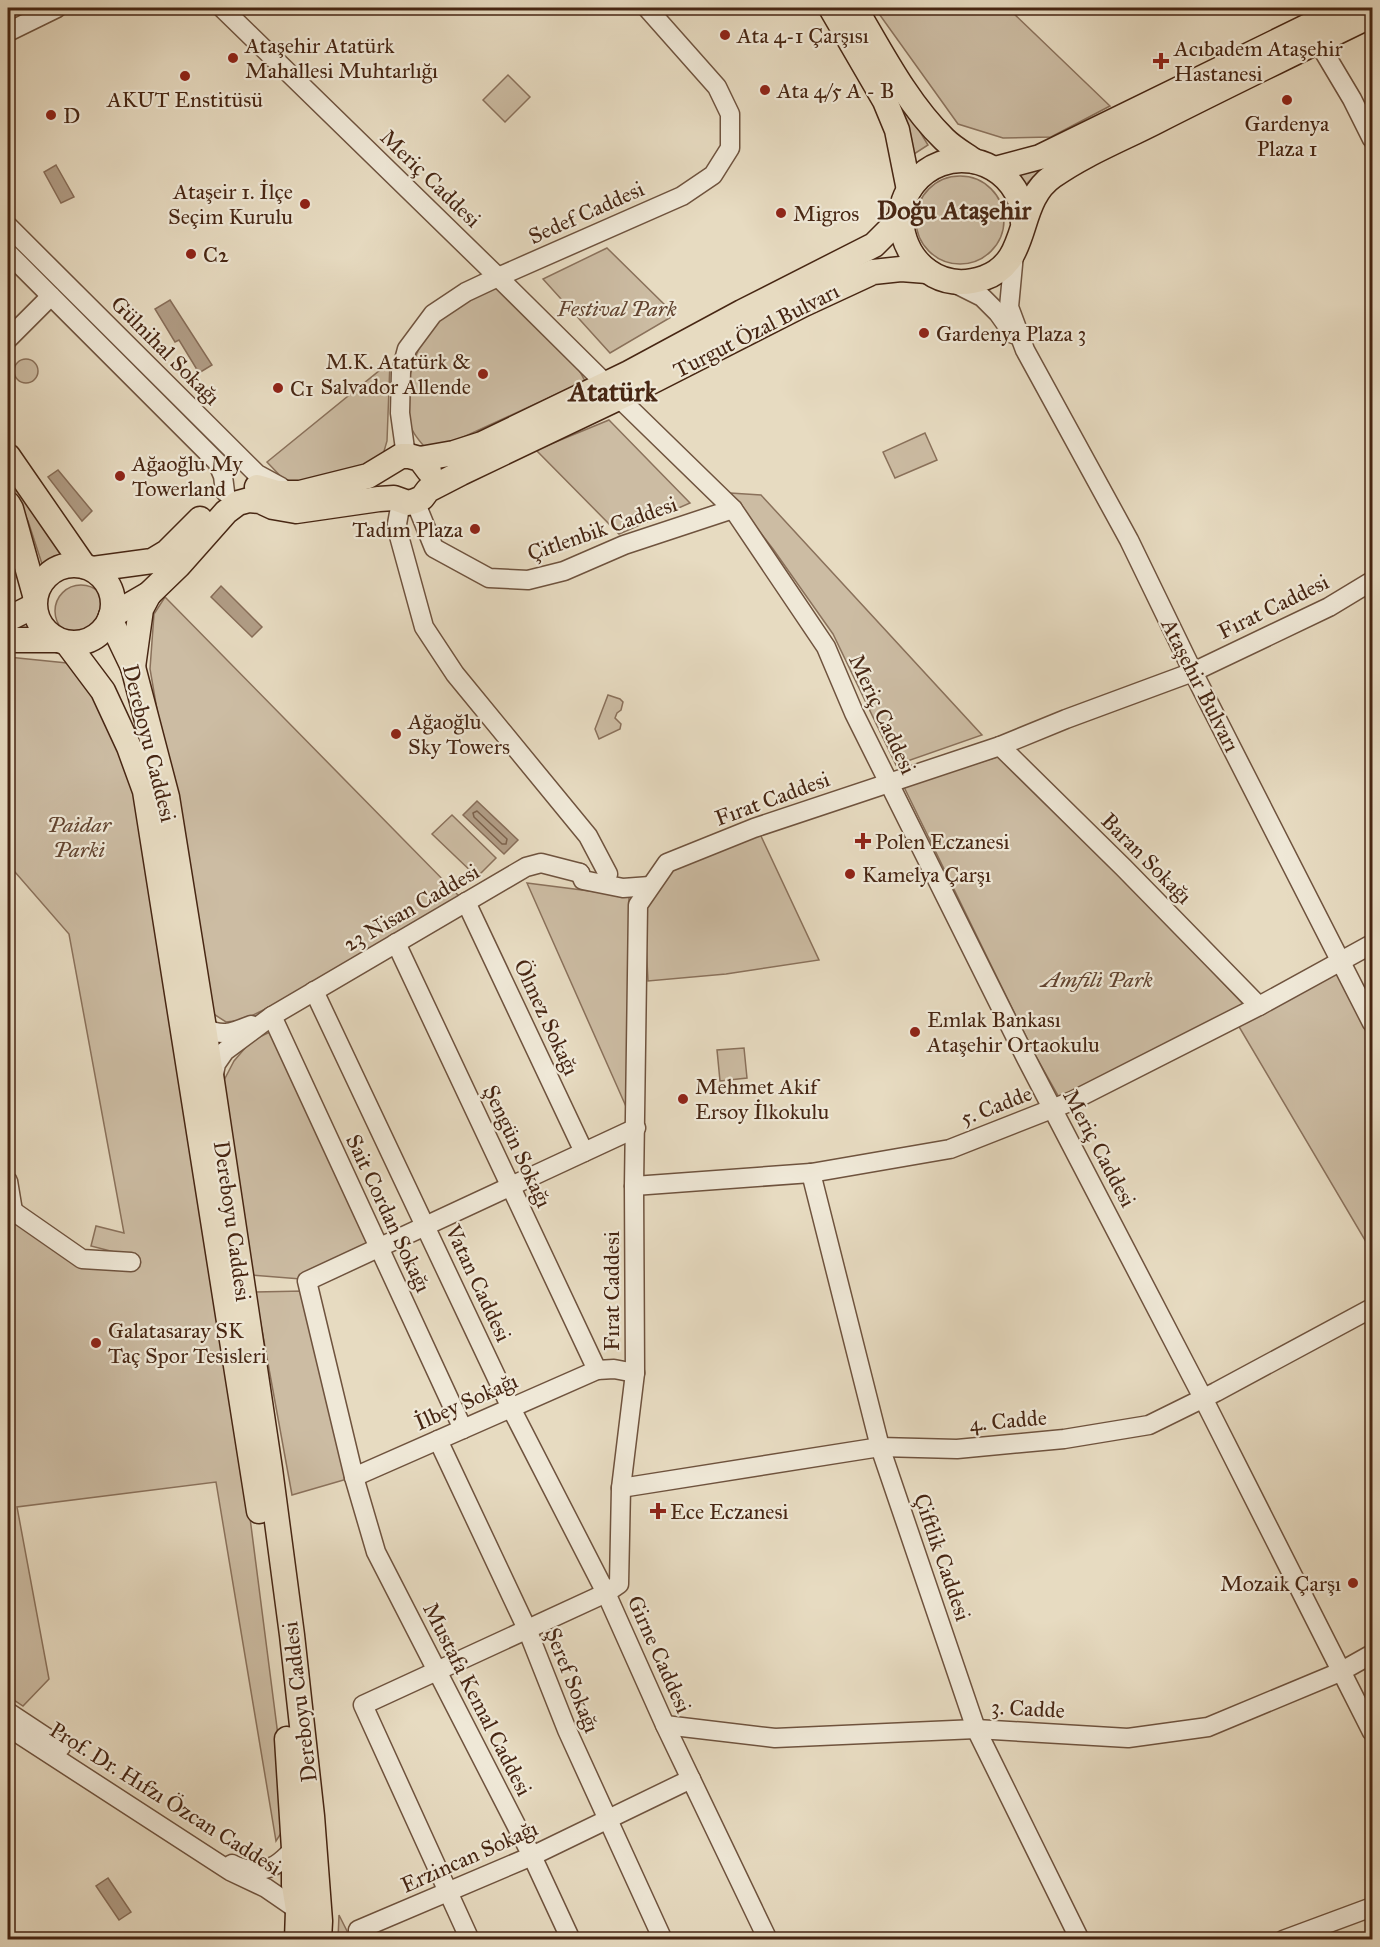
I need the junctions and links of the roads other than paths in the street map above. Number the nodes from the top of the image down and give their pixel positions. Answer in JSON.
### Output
{"nodes":[{"id":1,"x":57,"y":8,"type":"edge"},
{"id":2,"x":222,"y":8,"type":"edge"},
{"id":3,"x":647,"y":8,"type":"edge"},
{"id":4,"x":831,"y":8,"type":"edge"},
{"id":5,"x":1345,"y":8,"type":"edge"},
{"id":6,"x":860,"y":11,"type":"edge"},
{"id":7,"x":1372,"y":15,"type":"edge"},
{"id":8,"x":8,"y":32,"type":"edge"},
{"id":9,"x":1318,"y":42,"type":"junction"},
{"id":10,"x":1372,"y":139,"type":"edge"},
{"id":11,"x":984,"y":165,"type":"junction"},
{"id":12,"x":909,"y":190,"type":"junction"},
{"id":13,"x":901,"y":218,"type":"junction"},
{"id":14,"x":1023,"y":223,"type":"junction"},
{"id":15,"x":8,"y":226,"type":"edge"},
{"id":16,"x":8,"y":254,"type":"edge"},
{"id":17,"x":1014,"y":254,"type":"junction"},
{"id":18,"x":927,"y":271,"type":"junction"},
{"id":19,"x":498,"y":277,"type":"junction"},
{"id":20,"x":949,"y":280,"type":"junction"},
{"id":21,"x":51,"y":296,"type":"junction"},
{"id":22,"x":8,"y":339,"type":"edge"},
{"id":23,"x":1025,"y":350,"type":"junction"},
{"id":24,"x":612,"y":391,"type":"junction"},
{"id":25,"x":8,"y":456,"type":"edge"},
{"id":26,"x":406,"y":459,"type":"junction"},
{"id":27,"x":225,"y":492,"type":"junction"},
{"id":28,"x":300,"y":493,"type":"junction"},
{"id":29,"x":410,"y":498,"type":"junction"},
{"id":30,"x":8,"y":504,"type":"edge"},
{"id":31,"x":733,"y":509,"type":"junction"},
{"id":32,"x":88,"y":568,"type":"junction"},
{"id":33,"x":1372,"y":581,"type":"edge"},
{"id":34,"x":149,"y":594,"type":"junction"},
{"id":35,"x":35,"y":600,"type":"junction"},
{"id":36,"x":8,"y":618,"type":"edge"},
{"id":37,"x":110,"y":618,"type":"junction"},
{"id":38,"x":8,"y":640,"type":"edge"},
{"id":39,"x":62,"y":642,"type":"junction"},
{"id":40,"x":133,"y":666,"type":"junction"},
{"id":41,"x":1193,"y":672,"type":"junction"},
{"id":42,"x":1000,"y":746,"type":"junction"},
{"id":43,"x":888,"y":783,"type":"junction"},
{"id":44,"x":580,"y":873,"type":"junction"},
{"id":45,"x":608,"y":874,"type":"junction"},
{"id":46,"x":650,"y":886,"type":"junction"},
{"id":47,"x":466,"y":902,"type":"junction"},
{"id":48,"x":396,"y":943,"type":"junction"},
{"id":49,"x":1372,"y":944,"type":"edge"},
{"id":50,"x":1341,"y":960,"type":"junction"},
{"id":51,"x":314,"y":992,"type":"junction"},
{"id":52,"x":1259,"y":1006,"type":"junction"},
{"id":53,"x":272,"y":1016,"type":"junction"},
{"id":54,"x":1372,"y":1023,"type":"edge"},
{"id":55,"x":204,"y":1028,"type":"junction"},
{"id":56,"x":212,"y":1083,"type":"junction"},
{"id":57,"x":1054,"y":1109,"type":"junction"},
{"id":58,"x":636,"y":1128,"type":"junction"},
{"id":59,"x":584,"y":1152,"type":"junction"},
{"id":60,"x":811,"y":1173,"type":"junction"},
{"id":61,"x":8,"y":1181,"type":"edge"},
{"id":62,"x":511,"y":1186,"type":"junction"},
{"id":63,"x":634,"y":1186,"type":"junction"},
{"id":64,"x":10,"y":1211,"type":"edge"},
{"id":65,"x":425,"y":1226,"type":"junction"},
{"id":66,"x":378,"y":1248,"type":"junction"},
{"id":67,"x":132,"y":1262,"type":"dead end"},
{"id":68,"x":1372,"y":1308,"type":"edge"},
{"id":69,"x":597,"y":1370,"type":"junction"},
{"id":70,"x":635,"y":1373,"type":"junction"},
{"id":71,"x":1203,"y":1398,"type":"junction"},
{"id":72,"x":511,"y":1408,"type":"junction"},
{"id":73,"x":463,"y":1429,"type":"junction"},
{"id":74,"x":438,"y":1440,"type":"junction"},
{"id":75,"x":880,"y":1447,"type":"junction"},
{"id":76,"x":354,"y":1477,"type":"junction"},
{"id":77,"x":621,"y":1488,"type":"junction"},
{"id":78,"x":606,"y":1593,"type":"junction"},
{"id":79,"x":526,"y":1629,"type":"junction"},
{"id":80,"x":1372,"y":1654,"type":"edge"},
{"id":81,"x":436,"y":1671,"type":"junction"},
{"id":82,"x":1340,"y":1672,"type":"junction"},
{"id":83,"x":8,"y":1712,"type":"edge"},
{"id":84,"x":665,"y":1725,"type":"junction"},
{"id":85,"x":8,"y":1727,"type":"edge"},
{"id":86,"x":976,"y":1729,"type":"junction"},
{"id":87,"x":1372,"y":1732,"type":"edge"},
{"id":88,"x":691,"y":1779,"type":"junction"},
{"id":89,"x":607,"y":1820,"type":"junction"},
{"id":90,"x":294,"y":1849,"type":"junction"},
{"id":91,"x":532,"y":1856,"type":"junction"},
{"id":92,"x":449,"y":1893,"type":"junction"},
{"id":93,"x":1372,"y":1907,"type":"edge"},
{"id":94,"x":298,"y":1910,"type":"junction"},
{"id":95,"x":297,"y":1940,"type":"edge"},
{"id":96,"x":319,"y":1940,"type":"edge"},
{"id":97,"x":363,"y":1940,"type":"edge"},
{"id":98,"x":470,"y":1940,"type":"edge"},
{"id":99,"x":571,"y":1940,"type":"edge"},
{"id":100,"x":663,"y":1940,"type":"edge"},
{"id":101,"x":768,"y":1940,"type":"edge"},
{"id":102,"x":1080,"y":1940,"type":"edge"},
{"id":103,"x":1283,"y":1940,"type":"edge"}],
"edges":[{"from":1,"to":8,"type":"street"},
{"from":2,"to":19,"type":"street","name":"Meriç Caddesi"},
{"from":3,"to":19,"type":"street","name":"Sedef Caddesi"},
{"from":4,"to":12,"type":"main road"},
{"from":5,"to":11,"type":"main road","name":"Turgut Özal Bulvarı"},
{"from":6,"to":11,"type":"main road"},
{"from":7,"to":9,"type":"main road"},
{"from":9,"to":10,"type":"street"},
{"from":9,"to":14,"type":"main road"},
{"from":11,"to":12,"type":"main road","name":"Turgut Özal Bulvarı"},
{"from":11,"to":14,"type":"main road"},
{"from":12,"to":13,"type":"main road","name":"Turgut Özal Bulvarı"},
{"from":13,"to":18,"type":"main road","name":"Turgut Özal Bulvarı"},
{"from":13,"to":24,"type":"main road","name":"Turgut Özal Bulvarı"},
{"from":14,"to":17,"type":"main road"},
{"from":15,"to":28,"type":"street","name":"Gülnihal Sokağı"},
{"from":16,"to":21,"type":"street","name":"Gülnihal Sokağı"},
{"from":17,"to":20,"type":"main road","name":"Turgut Özal Bulvarı"},
{"from":17,"to":23,"type":"street","name":"Ataşehir Bulvarı"},
{"from":18,"to":20,"type":"main road","name":"Turgut Özal Bulvarı"},
{"from":18,"to":24,"type":"main road","name":"Turgut Özal Bulvarı"},
{"from":19,"to":24,"type":"street","name":"Meriç Caddesi"},
{"from":19,"to":26,"type":"street","name":"Sedef Caddesi"},
{"from":20,"to":23,"type":"street","name":"Ataşehir Bulvarı"},
{"from":21,"to":22,"type":"street"},
{"from":21,"to":27,"type":"street","name":"Gülnihal Sokağı"},
{"from":23,"to":41,"type":"street","name":"Ataşehir Bulvarı"},
{"from":24,"to":26,"type":"main road","name":"Turgut Özal Bulvarı"},
{"from":24,"to":29,"type":"main road","name":"Turgut Özal Bulvarı"},
{"from":24,"to":31,"type":"street","name":"Meriç Caddesi"},
{"from":25,"to":32,"type":"main road"},
{"from":26,"to":28,"type":"main road","name":"Turgut Özal Bulvarı"},
{"from":26,"to":29,"type":"main road"},
{"from":26,"to":29,"type":"main road"},
{"from":27,"to":28,"type":"main road","name":"Turgut Özal Bulvarı"},
{"from":27,"to":32,"type":"main road"},
{"from":29,"to":31,"type":"street","name":"Çitlenbik Caddesi"},
{"from":29,"to":34,"type":"main road","name":"Turgut Özal Bulvarı"},
{"from":29,"to":45,"type":"street"},
{"from":30,"to":35,"type":"main road"},
{"from":31,"to":43,"type":"street","name":"Meriç Caddesi"},
{"from":32,"to":35,"type":"main road"},
{"from":32,"to":37,"type":"main road"},
{"from":33,"to":41,"type":"street","name":"Fırat Caddesi"},
{"from":34,"to":37,"type":"main road","name":"Turgut Özal Bulvarı"},
{"from":34,"to":40,"type":"main road"},
{"from":35,"to":36,"type":"main road"},
{"from":35,"to":39,"type":"main road"},
{"from":37,"to":39,"type":"main road","name":"Turgut Özal Bulvarı"},
{"from":37,"to":40,"type":"main road","name":"Dereboyu Caddesi"},
{"from":38,"to":39,"type":"main road","name":"Turgut Özal Bulvarı"},
{"from":39,"to":90,"type":"main road","name":"Dereboyu Caddesi"},
{"from":40,"to":55,"type":"main road","name":"Dereboyu Caddesi"},
{"from":41,"to":42,"type":"street","name":"Fırat Caddesi"},
{"from":41,"to":50,"type":"street","name":"Ataşehir Bulvarı"},
{"from":42,"to":43,"type":"street","name":"Fırat Caddesi"},
{"from":42,"to":52,"type":"street","name":"Baran Sokağı"},
{"from":43,"to":46,"type":"street","name":"Fırat Caddesi"},
{"from":43,"to":57,"type":"street","name":"Meriç Caddesi"},
{"from":44,"to":45,"type":"street"},
{"from":44,"to":46,"type":"street"},
{"from":44,"to":47,"type":"street","name":"23 Nisan Caddesi"},
{"from":45,"to":46,"type":"street"},
{"from":46,"to":58,"type":"street","name":"Fırat Caddesi"},
{"from":47,"to":48,"type":"street","name":"23 Nisan Caddesi"},
{"from":47,"to":59,"type":"street","name":"Ölmez Sokağı"},
{"from":48,"to":51,"type":"street","name":"23 Nisan Caddesi"},
{"from":48,"to":62,"type":"street","name":"Şengün Sokağı"},
{"from":49,"to":50,"type":"street","name":"5. Cadde"},
{"from":50,"to":52,"type":"street","name":"5. Cadde"},
{"from":50,"to":54,"type":"street","name":"Ataşehir Bulvarı"},
{"from":51,"to":53,"type":"street","name":"23 Nisan Caddesi"},
{"from":51,"to":65,"type":"street","name":"Vatan Caddesi"},
{"from":52,"to":57,"type":"street","name":"5. Cadde"},
{"from":53,"to":55,"type":"street"},
{"from":53,"to":56,"type":"street"},
{"from":53,"to":66,"type":"street","name":"Sait Cordan Sokağı"},
{"from":55,"to":56,"type":"main road","name":"Dereboyu Caddesi"},
{"from":56,"to":96,"type":"main road","name":"Dereboyu Caddesi"},
{"from":57,"to":60,"type":"street","name":"5. Cadde"},
{"from":57,"to":71,"type":"street","name":"Meriç Caddesi"},
{"from":58,"to":59,"type":"street"},
{"from":58,"to":63,"type":"street","name":"Fırat Caddesi"},
{"from":59,"to":62,"type":"street"},
{"from":60,"to":63,"type":"street","name":"5. Cadde"},
{"from":60,"to":75,"type":"street","name":"Çiftlik Caddesi"},
{"from":61,"to":64,"type":"street"},
{"from":62,"to":65,"type":"street"},
{"from":62,"to":69,"type":"street","name":"Şengün Sokağı"},
{"from":63,"to":70,"type":"street","name":"Fırat Caddesi"},
{"from":64,"to":67,"type":"street"},
{"from":65,"to":66,"type":"street"},
{"from":65,"to":72,"type":"street","name":"Vatan Caddesi"},
{"from":66,"to":73,"type":"street","name":"Sait Cordan Sokağı"},
{"from":66,"to":76,"type":"street","name":"Mustafa Kemal Caddesi"},
{"from":68,"to":71,"type":"street","name":"4. Cadde"},
{"from":69,"to":70,"type":"street"},
{"from":69,"to":72,"type":"street","name":"İlbey Sokağı"},
{"from":70,"to":77,"type":"street","name":"Girne Caddesi"},
{"from":71,"to":75,"type":"street","name":"4. Cadde"},
{"from":71,"to":82,"type":"street","name":"Meriç Caddesi"},
{"from":72,"to":73,"type":"street","name":"İlbey Sokağı"},
{"from":72,"to":78,"type":"street","name":"Vatan Caddesi"},
{"from":73,"to":74,"type":"street","name":"İlbey Sokağı"},
{"from":74,"to":76,"type":"street","name":"İlbey Sokağı"},
{"from":74,"to":79,"type":"street","name":"Şeref Sokağı"},
{"from":75,"to":77,"type":"street","name":"4. Cadde"},
{"from":75,"to":86,"type":"street","name":"Çiftlik Caddesi"},
{"from":76,"to":81,"type":"street","name":"Mustafa Kemal Caddesi"},
{"from":77,"to":78,"type":"street","name":"Girne Caddesi"},
{"from":78,"to":79,"type":"street"},
{"from":78,"to":84,"type":"street","name":"Girne Caddesi"},
{"from":79,"to":81,"type":"street"},
{"from":79,"to":89,"type":"street","name":"Şeref Sokağı"},
{"from":80,"to":82,"type":"street","name":"3. Cadde"},
{"from":81,"to":91,"type":"street","name":"Mustafa Kemal Caddesi"},
{"from":81,"to":92,"type":"street"},
{"from":82,"to":86,"type":"street","name":"3. Cadde"},
{"from":82,"to":87,"type":"street","name":"Meriç Caddesi"},
{"from":83,"to":90,"type":"street","name":"Prof. Dr. Hıfzı Özcan Caddesi"},
{"from":84,"to":86,"type":"street","name":"3. Cadde"},
{"from":84,"to":88,"type":"street","name":"Girne Caddesi"},
{"from":85,"to":94,"type":"street","name":"Prof. Dr. Hıfzı Özcan Caddesi"},
{"from":86,"to":102,"type":"street","name":"Çiftlik Caddesi"},
{"from":88,"to":89,"type":"street","name":"Erzincan Sokağı"},
{"from":88,"to":101,"type":"street","name":"Girne Caddesi"},
{"from":89,"to":91,"type":"street","name":"Erzincan Sokağı"},
{"from":89,"to":100,"type":"street","name":"Şeref Sokağı"},
{"from":90,"to":94,"type":"main road","name":"Dereboyu Caddesi"},
{"from":91,"to":92,"type":"street","name":"Erzincan Sokağı"},
{"from":91,"to":99,"type":"street","name":"Mustafa Kemal Caddesi"},
{"from":92,"to":97,"type":"street","name":"Erzincan Sokağı"},
{"from":92,"to":98,"type":"street"},
{"from":93,"to":103,"type":"street"},
{"from":94,"to":95,"type":"main road","name":"Dereboyu Caddesi"}]}
